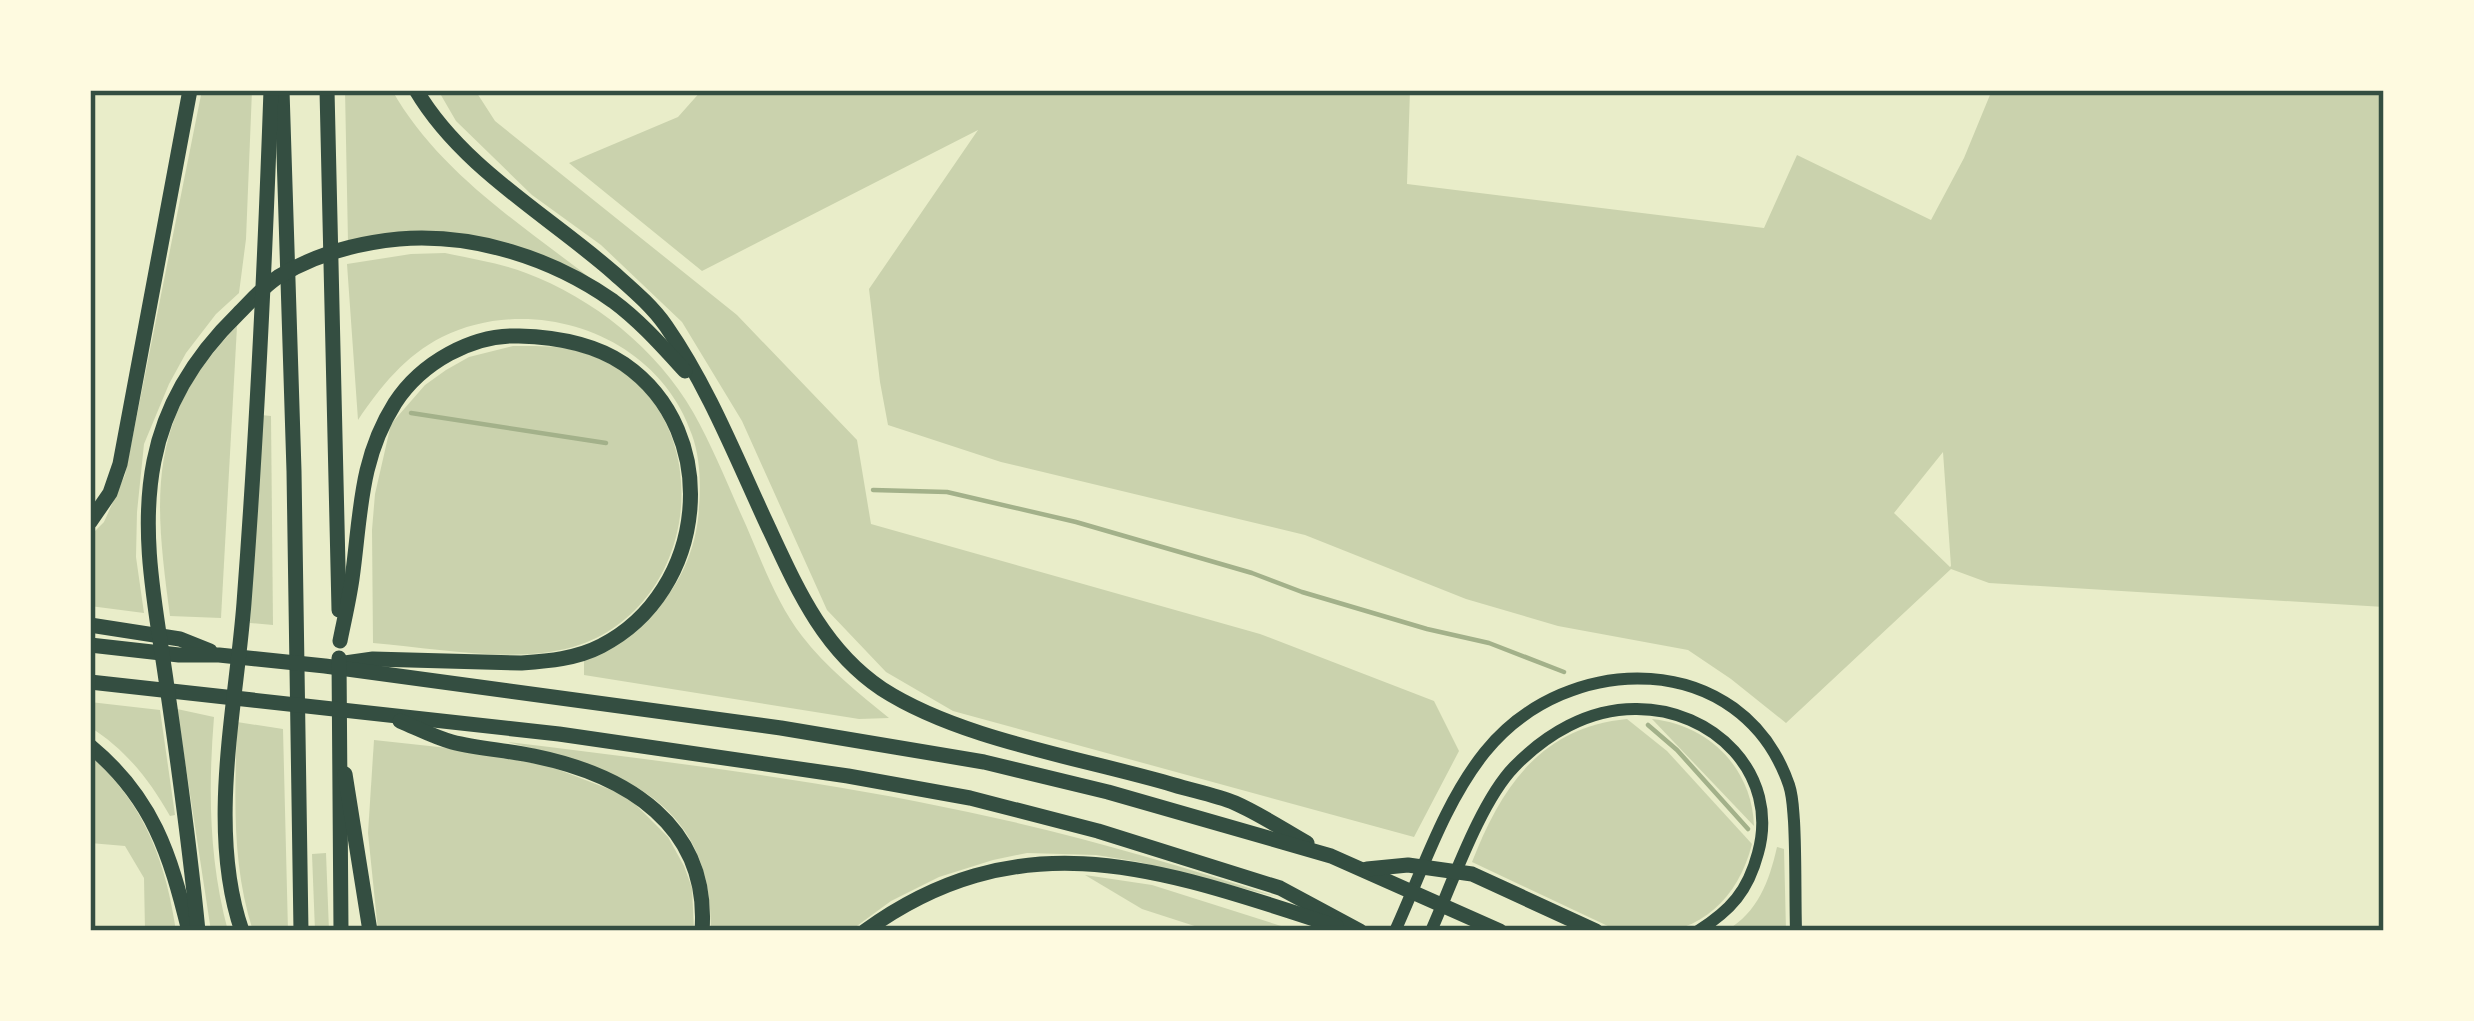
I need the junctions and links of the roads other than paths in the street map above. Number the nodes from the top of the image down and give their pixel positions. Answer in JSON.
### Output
{"nodes":[{"id":1,"x":190,"y":90,"type":"edge"},
{"id":2,"x":272,"y":90,"type":"edge"},
{"id":3,"x":282,"y":90,"type":"edge"},
{"id":4,"x":327,"y":90,"type":"edge"},
{"id":5,"x":416,"y":90,"type":"edge"},
{"id":6,"x":703,"y":391,"type":"junction"},
{"id":7,"x":90,"y":522,"type":"edge"},
{"id":8,"x":90,"y":625,"type":"edge"},
{"id":9,"x":340,"y":641,"type":"junction"},
{"id":10,"x":90,"y":645,"type":"edge"},
{"id":11,"x":219,"y":655,"type":"junction"},
{"id":12,"x":325,"y":665,"type":"junction"},
{"id":13,"x":90,"y":682,"type":"edge"},
{"id":14,"x":380,"y":713,"type":"junction"},
{"id":15,"x":90,"y":746,"type":"edge"},
{"id":16,"x":338,"y":746,"type":"junction"},
{"id":17,"x":1331,"y":856,"type":"junction"},
{"id":18,"x":1364,"y":869,"type":"junction"},
{"id":19,"x":193,"y":931,"type":"edge"},
{"id":20,"x":242,"y":931,"type":"edge"},
{"id":21,"x":301,"y":931,"type":"edge"},
{"id":22,"x":341,"y":931,"type":"edge"},
{"id":23,"x":370,"y":931,"type":"edge"},
{"id":24,"x":702,"y":931,"type":"edge"},
{"id":25,"x":865,"y":931,"type":"edge"},
{"id":26,"x":1356,"y":931,"type":"edge"},
{"id":27,"x":1395,"y":931,"type":"edge"},
{"id":28,"x":1431,"y":931,"type":"edge"},
{"id":29,"x":1500,"y":931,"type":"edge"},
{"id":30,"x":1597,"y":931,"type":"edge"},
{"id":31,"x":1699,"y":931,"type":"edge"},
{"id":32,"x":1796,"y":931,"type":"edge"}],
"edges":[{"from":1,"to":7,"type":"highway"},
{"from":2,"to":20,"type":"highway"},
{"from":3,"to":21,"type":"highway"},
{"from":4,"to":9,"type":"highway"},
{"from":5,"to":6,"type":"highway"},
{"from":6,"to":17,"type":"highway"},
{"from":6,"to":19,"type":"highway"},
{"from":8,"to":11,"type":"highway"},
{"from":9,"to":12,"type":"highway"},
{"from":9,"to":16,"type":"highway"},
{"from":10,"to":11,"type":"highway"},
{"from":11,"to":12,"type":"highway"},
{"from":12,"to":17,"type":"highway"},
{"from":13,"to":14,"type":"highway"},
{"from":14,"to":24,"type":"highway"},
{"from":14,"to":26,"type":"highway"},
{"from":15,"to":19,"type":"highway"},
{"from":16,"to":22,"type":"highway"},
{"from":16,"to":23,"type":"highway"},
{"from":17,"to":18,"type":"highway"},
{"from":18,"to":29,"type":"highway"},
{"from":18,"to":30,"type":"highway"},
{"from":25,"to":26,"type":"highway"},
{"from":27,"to":32,"type":"street"},
{"from":28,"to":31,"type":"street"}]}
